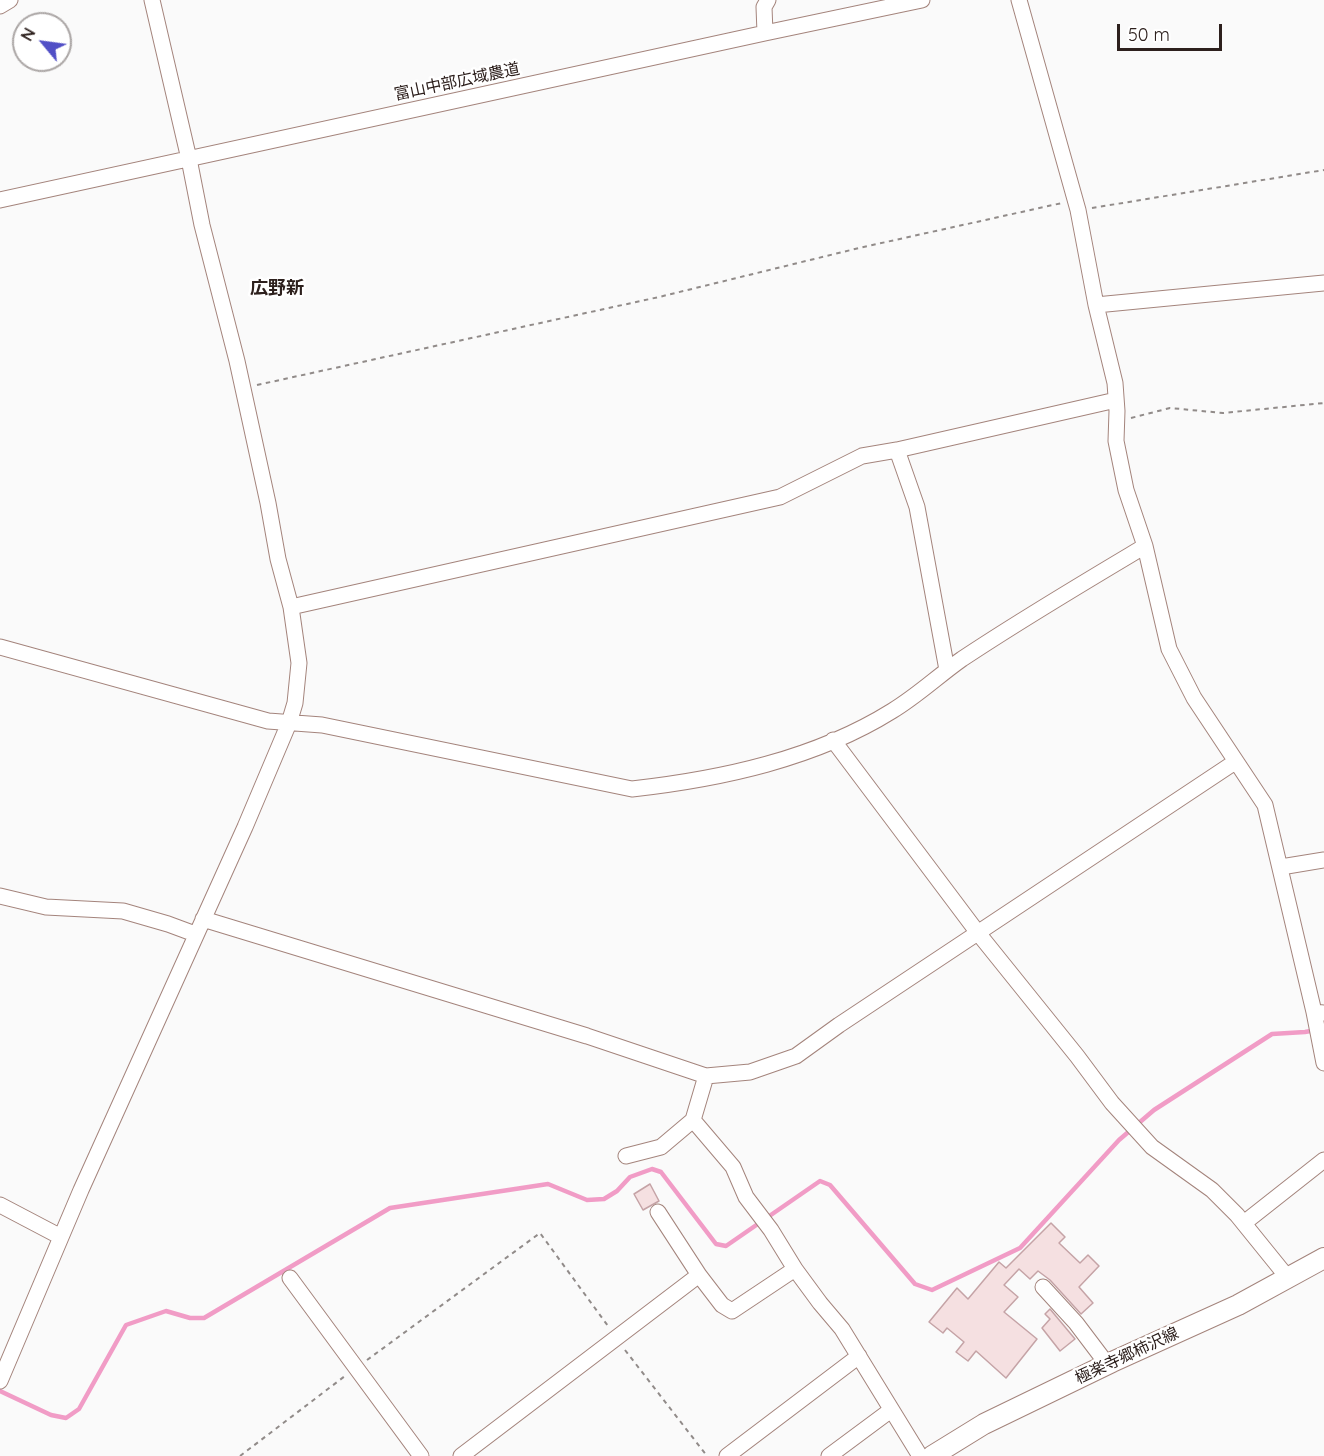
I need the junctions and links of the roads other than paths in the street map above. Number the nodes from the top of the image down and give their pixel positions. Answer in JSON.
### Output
{"nodes":[{"id":1,"x":152,"y":0,"type":"edge"},
{"id":2,"x":768,"y":0,"type":"edge"},
{"id":3,"x":922,"y":0,"type":"edge"},
{"id":4,"x":1019,"y":0,"type":"edge"},
{"id":5,"x":765,"y":33,"type":"junction"},
{"id":6,"x":189,"y":159,"type":"junction"},
{"id":7,"x":0,"y":200,"type":"edge"},
{"id":8,"x":1324,"y":282,"type":"edge"},
{"id":9,"x":1096,"y":305,"type":"junction"},
{"id":10,"x":1116,"y":400,"type":"junction"},
{"id":11,"x":897,"y":450,"type":"junction"},
{"id":12,"x":1145,"y":546,"type":"junction"},
{"id":13,"x":291,"y":607,"type":"junction"},
{"id":14,"x":0,"y":647,"type":"edge"},
{"id":15,"x":947,"y":670,"type":"junction"},
{"id":16,"x":290,"y":723,"type":"junction"},
{"id":17,"x":833,"y":740,"type":"junction"},
{"id":18,"x":1235,"y":762,"type":"junction"},
{"id":19,"x":1324,"y":860,"type":"edge"},
{"id":20,"x":1281,"y":867,"type":"junction"},
{"id":21,"x":0,"y":896,"type":"edge"},
{"id":22,"x":203,"y":919,"type":"junction"},
{"id":23,"x":978,"y":933,"type":"junction"},
{"id":24,"x":195,"y":934,"type":"junction"},
{"id":25,"x":1319,"y":1012,"type":"edge"},
{"id":26,"x":1324,"y":1063,"type":"edge"},
{"id":27,"x":706,"y":1076,"type":"junction"},
{"id":28,"x":693,"y":1120,"type":"junction"},
{"id":29,"x":626,"y":1156,"type":"dead end"},
{"id":30,"x":1324,"y":1160,"type":"edge"},
{"id":31,"x":0,"y":1205,"type":"edge"},
{"id":32,"x":658,"y":1212,"type":"dead end"},
{"id":33,"x":1244,"y":1223,"type":"junction"},
{"id":34,"x":61,"y":1237,"type":"junction"},
{"id":35,"x":1324,"y":1258,"type":"edge"},
{"id":36,"x":795,"y":1269,"type":"junction"},
{"id":37,"x":699,"y":1275,"type":"junction"},
{"id":38,"x":291,"y":1278,"type":"dead end"},
{"id":39,"x":1288,"y":1278,"type":"junction"},
{"id":40,"x":1043,"y":1287,"type":"dead end"},
{"id":41,"x":859,"y":1356,"type":"junction"},
{"id":42,"x":1107,"y":1364,"type":"junction"},
{"id":43,"x":1,"y":1377,"type":"edge"},
{"id":44,"x":891,"y":1410,"type":"junction"},
{"id":45,"x":421,"y":1456,"type":"edge"},
{"id":46,"x":461,"y":1456,"type":"edge"},
{"id":47,"x":727,"y":1456,"type":"edge"},
{"id":48,"x":829,"y":1456,"type":"edge"},
{"id":49,"x":920,"y":1456,"type":"edge"},
{"id":50,"x":932,"y":1456,"type":"edge"}],
"edges":[{"from":1,"to":6,"type":"street"},
{"from":2,"to":5,"type":"street"},
{"from":3,"to":5,"type":"street","name":"富山中部広域農道"},
{"from":4,"to":9,"type":"street"},
{"from":5,"to":6,"type":"street","name":"富山中部広域農道"},
{"from":6,"to":7,"type":"street","name":"富山中部広域農道"},
{"from":6,"to":13,"type":"street"},
{"from":8,"to":9,"type":"street"},
{"from":9,"to":10,"type":"street"},
{"from":10,"to":11,"type":"street"},
{"from":10,"to":12,"type":"street"},
{"from":11,"to":13,"type":"street"},
{"from":11,"to":15,"type":"street"},
{"from":12,"to":15,"type":"street"},
{"from":12,"to":18,"type":"street"},
{"from":13,"to":16,"type":"street"},
{"from":14,"to":16,"type":"street"},
{"from":15,"to":17,"type":"street"},
{"from":16,"to":17,"type":"street"},
{"from":16,"to":22,"type":"street"},
{"from":17,"to":23,"type":"street"},
{"from":18,"to":20,"type":"street"},
{"from":18,"to":23,"type":"street"},
{"from":19,"to":20,"type":"street"},
{"from":20,"to":25,"type":"street"},
{"from":21,"to":24,"type":"street"},
{"from":22,"to":24,"type":"street"},
{"from":22,"to":27,"type":"street"},
{"from":23,"to":27,"type":"street"},
{"from":23,"to":33,"type":"street"},
{"from":24,"to":34,"type":"street"},
{"from":25,"to":26,"type":"street"},
{"from":27,"to":28,"type":"street"},
{"from":28,"to":29,"type":"street"},
{"from":28,"to":36,"type":"street"},
{"from":30,"to":33,"type":"street"},
{"from":31,"to":34,"type":"street"},
{"from":32,"to":37,"type":"street"},
{"from":33,"to":39,"type":"street"},
{"from":34,"to":43,"type":"street"},
{"from":35,"to":39,"type":"main road","name":"極楽寺郷柿沢線"},
{"from":36,"to":37,"type":"street"},
{"from":36,"to":41,"type":"street"},
{"from":37,"to":46,"type":"street"},
{"from":38,"to":45,"type":"street"},
{"from":39,"to":42,"type":"main road","name":"極楽寺郷柿沢線"},
{"from":40,"to":42,"type":"street"},
{"from":41,"to":44,"type":"street"},
{"from":41,"to":47,"type":"street"},
{"from":42,"to":50,"type":"main road","name":"極楽寺郷柿沢線"},
{"from":44,"to":48,"type":"street"},
{"from":44,"to":49,"type":"street"}]}
